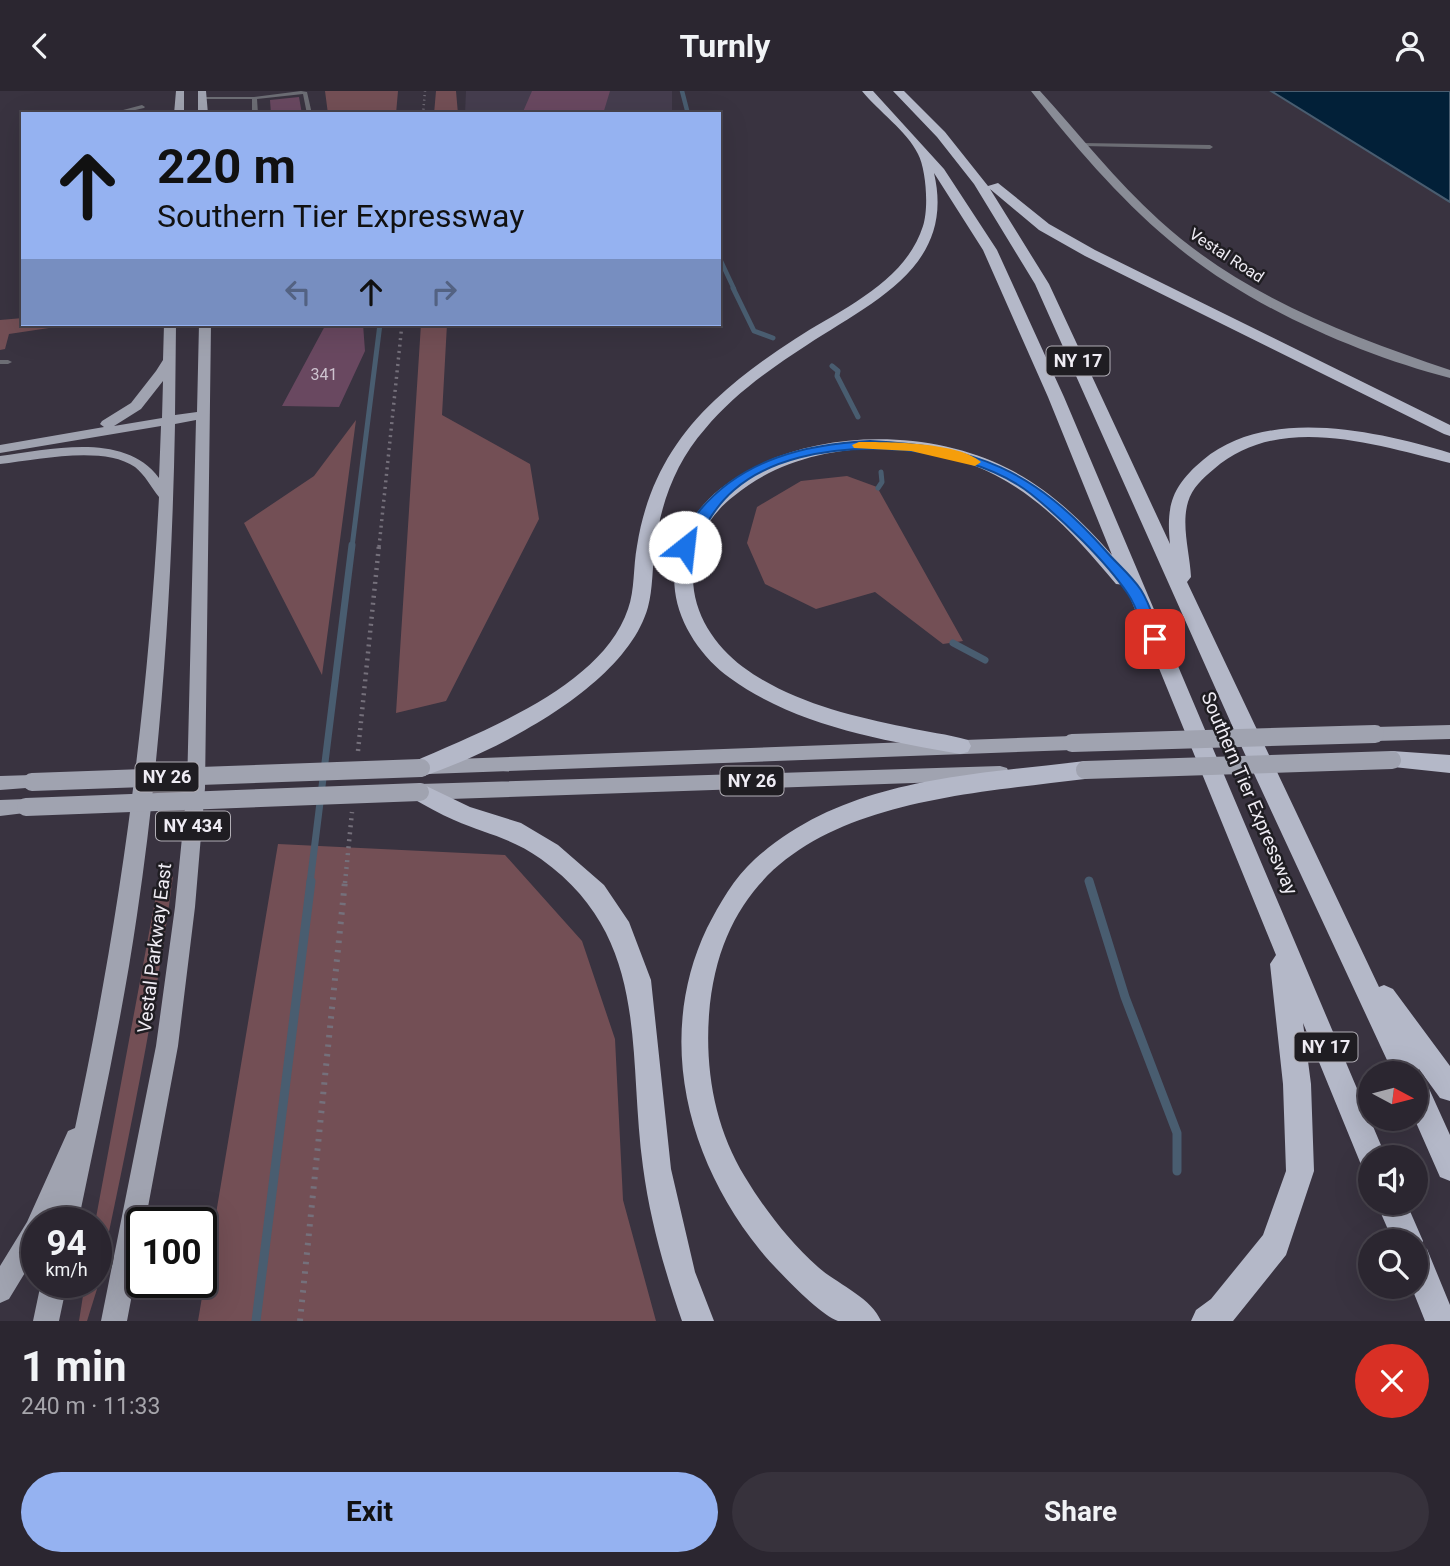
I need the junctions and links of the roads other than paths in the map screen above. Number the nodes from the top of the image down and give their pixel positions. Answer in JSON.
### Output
{"nodes":[{"id":1,"x":180,"y":91,"type":"edge"},
{"id":2,"x":867,"y":91,"type":"edge"},
{"id":3,"x":898,"y":91,"type":"edge"},
{"id":4,"x":1035,"y":91,"type":"edge"},
{"id":5,"x":202,"y":95,"type":"edge"},
{"id":6,"x":254,"y":98,"type":"junction"},
{"id":7,"x":142,"y":107,"type":"dead end"},
{"id":8,"x":119,"y":112,"type":"edge"},
{"id":9,"x":179,"y":112,"type":"edge"},
{"id":10,"x":255,"y":112,"type":"edge"},
{"id":11,"x":310,"y":112,"type":"edge"},
{"id":12,"x":1084,"y":144,"type":"junction"},
{"id":13,"x":951,"y":145,"type":"junction"},
{"id":14,"x":1210,"y":147,"type":"dead end"},
{"id":15,"x":924,"y":152,"type":"junction"},
{"id":16,"x":170,"y":326,"type":"edge"},
{"id":17,"x":205,"y":326,"type":"edge"},
{"id":18,"x":170,"y":360,"type":"junction"},
{"id":19,"x":1450,"y":374,"type":"edge"},
{"id":20,"x":202,"y":421,"type":"junction"},
{"id":21,"x":169,"y":426,"type":"junction"},
{"id":22,"x":1450,"y":431,"type":"edge"},
{"id":23,"x":85,"y":433,"type":"junction"},
{"id":24,"x":0,"y":449,"type":"edge"},
{"id":25,"x":1450,"y":458,"type":"edge"},
{"id":26,"x":0,"y":459,"type":"edge"},
{"id":27,"x":166,"y":497,"type":"junction"},
{"id":28,"x":1183,"y":590,"type":"junction"},
{"id":29,"x":1135,"y":593,"type":"junction"},
{"id":30,"x":1450,"y":732,"type":"edge"},
{"id":31,"x":960,"y":746,"type":"junction"},
{"id":32,"x":1450,"y":758,"type":"edge"},
{"id":33,"x":1392,"y":760,"type":"junction"},
{"id":34,"x":1450,"y":764,"type":"edge"},
{"id":35,"x":1085,"y":770,"type":"junction"},
{"id":36,"x":420,"y":780,"type":"junction"},
{"id":37,"x":0,"y":783,"type":"edge"},
{"id":38,"x":0,"y":808,"type":"edge"},
{"id":39,"x":1341,"y":930,"type":"junction"},
{"id":40,"x":1280,"y":937,"type":"junction"},
{"id":41,"x":1401,"y":1061,"type":"edge"},
{"id":42,"x":1450,"y":1089,"type":"edge"},
{"id":43,"x":91,"y":1103,"type":"junction"},
{"id":44,"x":1428,"y":1118,"type":"edge"},
{"id":45,"x":1367,"y":1145,"type":"edge"},
{"id":46,"x":1450,"y":1167,"type":"edge"},
{"id":47,"x":46,"y":1207,"type":"edge"},
{"id":48,"x":69,"y":1207,"type":"edge"},
{"id":49,"x":21,"y":1255,"type":"edge"},
{"id":50,"x":1428,"y":1289,"type":"edge"},
{"id":51,"x":0,"y":1290,"type":"edge"},
{"id":52,"x":51,"y":1298,"type":"edge"},
{"id":53,"x":46,"y":1321,"type":"edge"},
{"id":54,"x":114,"y":1321,"type":"edge"},
{"id":55,"x":698,"y":1321,"type":"edge"},
{"id":56,"x":865,"y":1321,"type":"edge"},
{"id":57,"x":1207,"y":1321,"type":"edge"},
{"id":58,"x":1441,"y":1321,"type":"edge"}],
"edges":[{"from":1,"to":9,"type":"main road"},
{"from":2,"to":15,"type":"highway","name":"Southern Tier Expressway"},
{"from":3,"to":13,"type":"highway","name":"Southern Tier Expressway"},
{"from":4,"to":12,"type":"street","name":"Vestal Road"},
{"from":5,"to":6,"type":"lane"},
{"from":6,"to":10,"type":"lane"},
{"from":6,"to":11,"type":"lane"},
{"from":7,"to":8,"type":"lane"},
{"from":12,"to":14,"type":"lane"},
{"from":12,"to":19,"type":"street","name":"Vestal Road"},
{"from":13,"to":22,"type":"highway"},
{"from":13,"to":28,"type":"highway","name":"Southern Tier Expressway","number":"NY 17"},
{"from":15,"to":29,"type":"highway","name":"Southern Tier Expressway","number":"NY 17"},
{"from":15,"to":36,"type":"highway"},
{"from":16,"to":18,"type":"main road","name":"Vestal Parkway East","number":"NY 434"},
{"from":17,"to":20,"type":"main road","name":"Vestal Parkway East","number":"NY 434"},
{"from":18,"to":21,"type":"main road","name":"Vestal Parkway East","number":"NY 434"},
{"from":18,"to":23,"type":"main road"},
{"from":20,"to":21,"type":"main road"},
{"from":20,"to":54,"type":"main road","name":"Vestal Parkway East","number":"NY 434"},
{"from":21,"to":23,"type":"main road"},
{"from":21,"to":26,"type":"main road"},
{"from":21,"to":27,"type":"main road","name":"Vestal Parkway East","number":"NY 434"},
{"from":23,"to":24,"type":"main road"},
{"from":25,"to":28,"type":"highway"},
{"from":26,"to":27,"type":"main road"},
{"from":27,"to":43,"type":"main road","name":"Vestal Parkway East","number":"NY 434"},
{"from":28,"to":39,"type":"highway","name":"Southern Tier Expressway","number":"NY 17"},
{"from":29,"to":31,"type":"highway"},
{"from":29,"to":40,"type":"highway","name":"Southern Tier Expressway","number":"NY 17"},
{"from":30,"to":31,"type":"main road","number":"NY 26","bridge":true},
{"from":31,"to":36,"type":"main road","number":"NY 26"},
{"from":32,"to":33,"type":"main road","number":"NY 26"},
{"from":33,"to":34,"type":"highway"},
{"from":33,"to":35,"type":"main road","number":"NY 26","bridge":true},
{"from":35,"to":36,"type":"main road","number":"NY 26"},
{"from":35,"to":56,"type":"highway"},
{"from":36,"to":37,"type":"main road","number":"NY 26","bridge":true},
{"from":36,"to":38,"type":"main road","number":"NY 26","bridge":true},
{"from":36,"to":55,"type":"highway"},
{"from":39,"to":41,"type":"highway","name":"Southern Tier Expressway","number":"NY 17"},
{"from":39,"to":42,"type":"highway"},
{"from":40,"to":45,"type":"highway","name":"Southern Tier Expressway","number":"NY 17"},
{"from":40,"to":57,"type":"highway"},
{"from":43,"to":47,"type":"main road"},
{"from":43,"to":48,"type":"main road","name":"Vestal Parkway East","number":"NY 434"},
{"from":44,"to":46,"type":"highway"},
{"from":49,"to":51,"type":"main road"},
{"from":50,"to":58,"type":"highway"},
{"from":52,"to":53,"type":"main road"}]}
